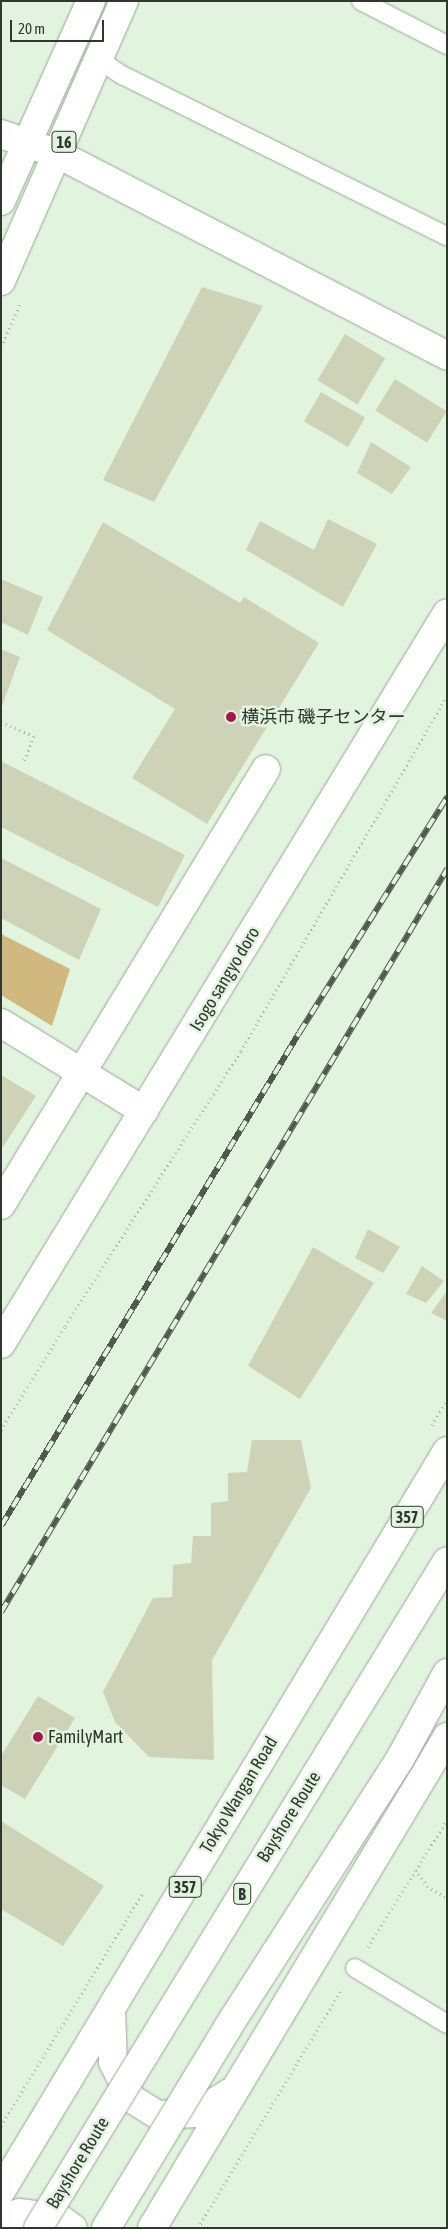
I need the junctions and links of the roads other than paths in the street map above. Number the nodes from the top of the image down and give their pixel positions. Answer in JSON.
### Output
{"nodes":[{"id":1,"x":91,"y":1,"type":"edge"},
{"id":2,"x":124,"y":1,"type":"edge"},
{"id":3,"x":361,"y":1,"type":"edge"},
{"id":4,"x":447,"y":46,"type":"edge"},
{"id":5,"x":98,"y":59,"type":"junction"},
{"id":6,"x":1,"y":134,"type":"edge"},
{"id":7,"x":28,"y":144,"type":"junction"},
{"id":8,"x":58,"y":154,"type":"junction"},
{"id":9,"x":1,"y":201,"type":"edge"},
{"id":10,"x":447,"y":236,"type":"edge"},
{"id":11,"x":1,"y":281,"type":"edge"},
{"id":12,"x":447,"y":356,"type":"edge"},
{"id":13,"x":447,"y":613,"type":"edge"},
{"id":14,"x":266,"y":769,"type":"dead end"},
{"id":15,"x":1,"y":1023,"type":"edge"},
{"id":16,"x":81,"y":1072,"type":"junction"},
{"id":17,"x":144,"y":1110,"type":"junction"},
{"id":18,"x":1,"y":1205,"type":"edge"},
{"id":19,"x":1,"y":1344,"type":"edge"},
{"id":20,"x":447,"y":1451,"type":"edge"},
{"id":21,"x":447,"y":1561,"type":"edge"},
{"id":22,"x":447,"y":1673,"type":"edge"},
{"id":23,"x":447,"y":1737,"type":"edge"},
{"id":24,"x":354,"y":1968,"type":"road end"},
{"id":25,"x":111,"y":2010,"type":"junction"},
{"id":26,"x":447,"y":2024,"type":"edge"},
{"id":27,"x":235,"y":2088,"type":"junction"},
{"id":28,"x":1,"y":2191,"type":"edge"},
{"id":29,"x":1,"y":2219,"type":"edge"},
{"id":30,"x":38,"y":2228,"type":"edge"},
{"id":31,"x":73,"y":2228,"type":"edge"},
{"id":32,"x":106,"y":2228,"type":"edge"},
{"id":33,"x":152,"y":2228,"type":"edge"}],
"edges":[{"from":1,"to":7,"type":"main road","number":"16"},
{"from":2,"to":5,"type":"main road","number":"16"},
{"from":3,"to":4,"type":"lane"},
{"from":5,"to":8,"type":"main road","number":"16"},
{"from":5,"to":10,"type":"lane"},
{"from":6,"to":7,"type":"main road"},
{"from":7,"to":8,"type":"main road"},
{"from":7,"to":9,"type":"main road","number":"16"},
{"from":8,"to":11,"type":"main road","number":"16"},
{"from":8,"to":12,"type":"main road"},
{"from":13,"to":17,"type":"main road","name":"Isogo sangyo doro"},
{"from":14,"to":16,"type":"main road"},
{"from":15,"to":16,"type":"main road"},
{"from":16,"to":17,"type":"main road"},
{"from":16,"to":18,"type":"main road"},
{"from":17,"to":19,"type":"main road","name":"Isogo sangyo doro"},
{"from":20,"to":25,"type":"main road","name":"Tokyo Wangan Road","number":"357"},
{"from":21,"to":30,"type":"main road","name":"Bayshore Route","number":"B","bridge":true},
{"from":22,"to":32,"type":"main road","bridge":true},
{"from":23,"to":27,"type":"main road"},
{"from":24,"to":26,"type":"lane"},
{"from":25,"to":27,"type":"main road"},
{"from":25,"to":28,"type":"main road","name":"Tokyo Wangan Road","number":"357"},
{"from":27,"to":33,"type":"main road"},
{"from":29,"to":31,"type":"main road"}]}
